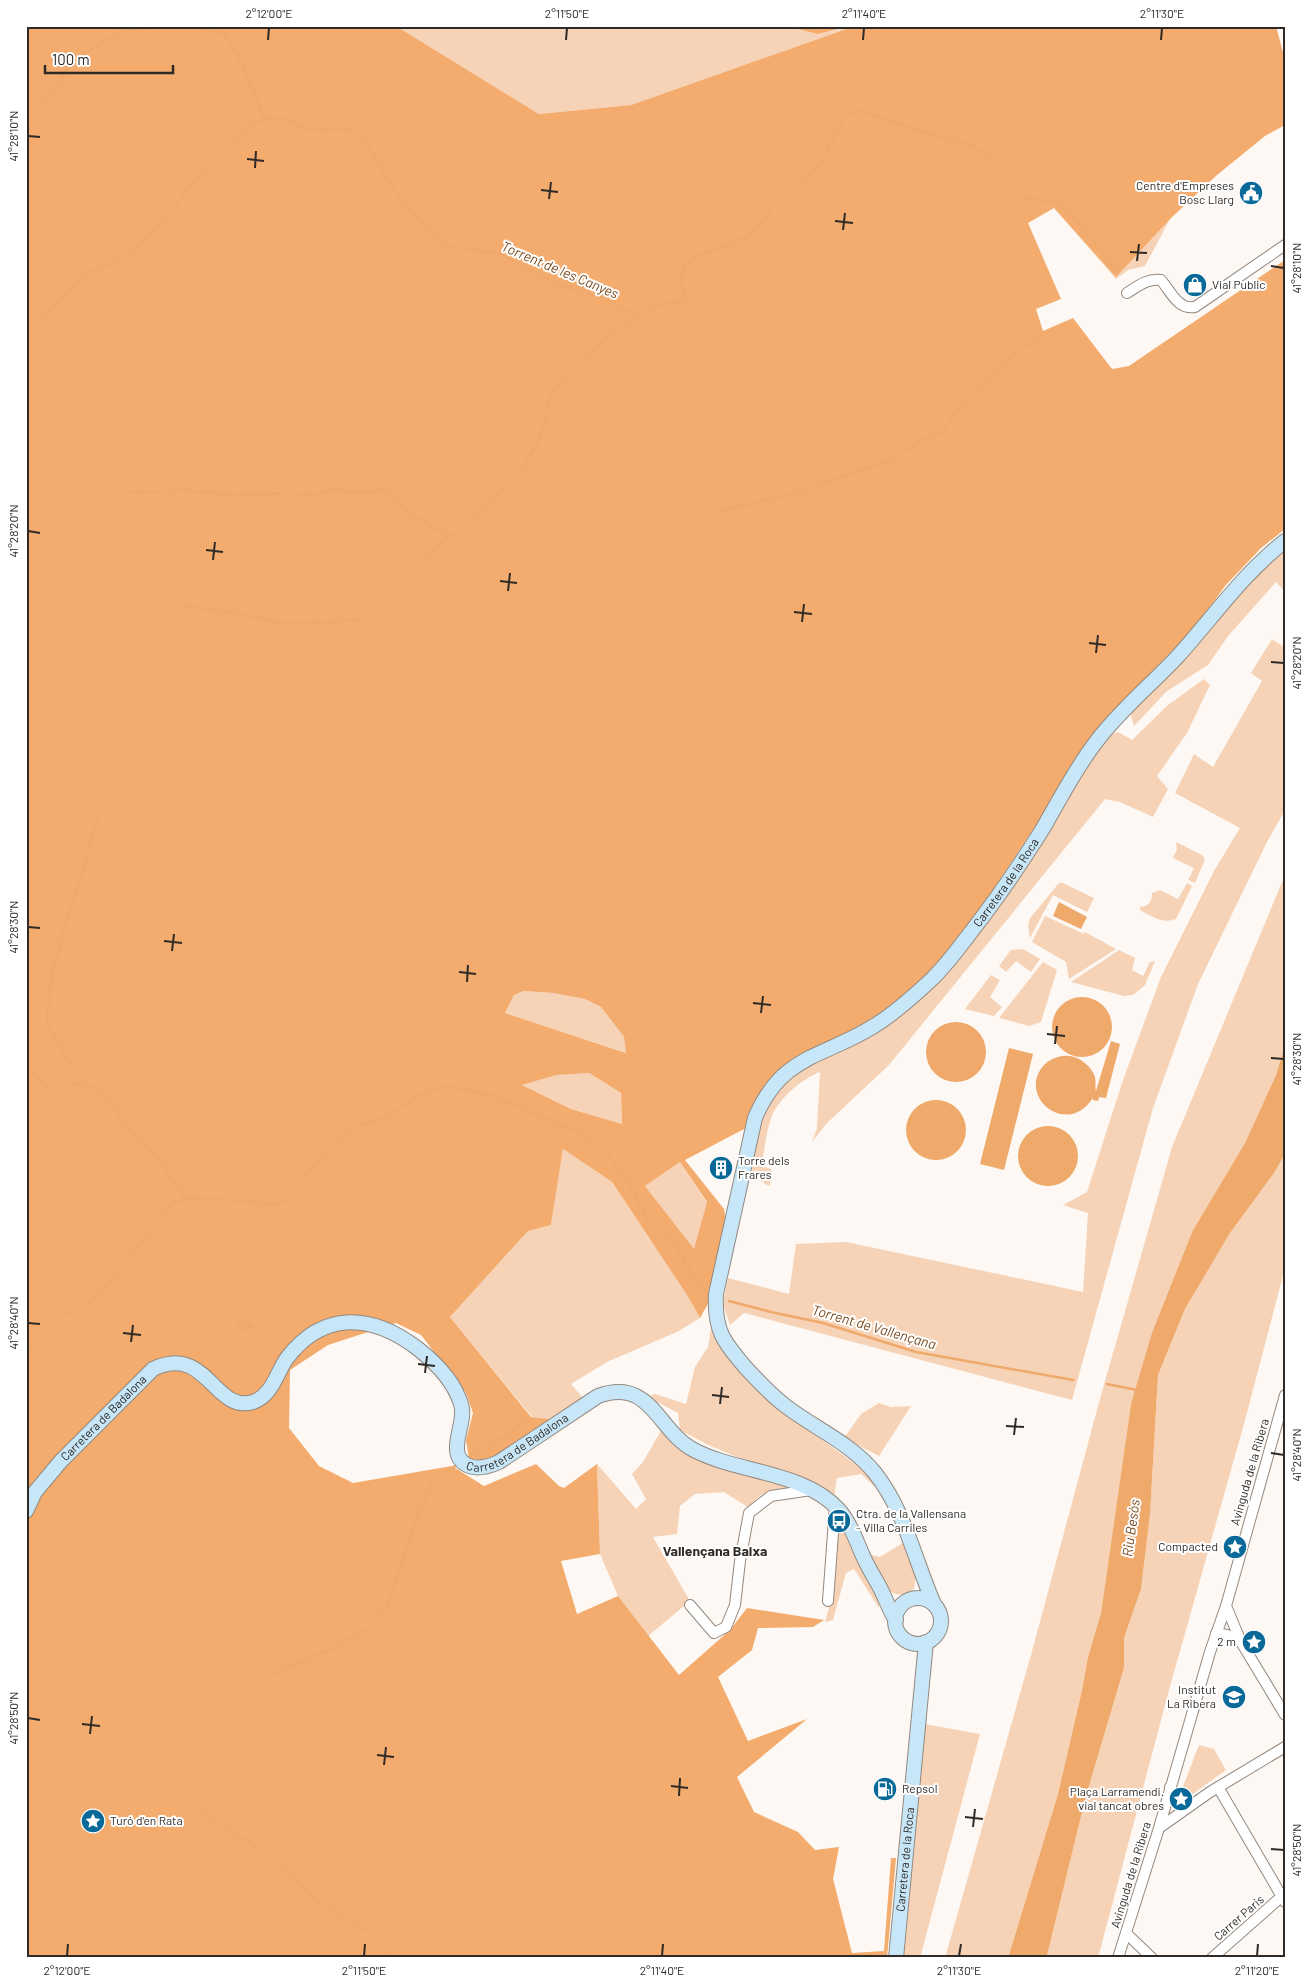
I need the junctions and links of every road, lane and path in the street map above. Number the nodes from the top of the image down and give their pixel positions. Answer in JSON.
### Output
{"nodes":[{"id":1,"x":1285,"y":245,"type":"edge"},
{"id":2,"x":1127,"y":293,"type":"dead end"},
{"id":3,"x":1285,"y":541,"type":"edge"},
{"id":4,"x":1285,"y":1395,"type":"edge"},
{"id":5,"x":811,"y":1490,"type":"junction"},
{"id":6,"x":835,"y":1506,"type":"junction"},
{"id":7,"x":26,"y":1511,"type":"edge"},
{"id":8,"x":924,"y":1581,"type":"junction"},
{"id":9,"x":883,"y":1594,"type":"junction"},
{"id":10,"x":918,"y":1598,"type":"junction"},
{"id":11,"x":828,"y":1601,"type":"dead end"},
{"id":12,"x":934,"y":1604,"type":"junction"},
{"id":13,"x":690,"y":1605,"type":"dead end"},
{"id":14,"x":902,"y":1605,"type":"junction"},
{"id":15,"x":1226,"y":1606,"type":"junction"},
{"id":16,"x":896,"y":1620,"type":"junction"},
{"id":17,"x":1216,"y":1634,"type":"junction"},
{"id":18,"x":919,"y":1642,"type":"junction"},
{"id":19,"x":1241,"y":1642,"type":"junction"},
{"id":20,"x":1285,"y":1715,"type":"edge"},
{"id":21,"x":1285,"y":1747,"type":"edge"},
{"id":22,"x":1170,"y":1786,"type":"junction"},
{"id":23,"x":1218,"y":1787,"type":"junction"},
{"id":24,"x":1191,"y":1805,"type":"junction"},
{"id":25,"x":1159,"y":1828,"type":"junction"},
{"id":26,"x":1283,"y":1900,"type":"edge"},
{"id":27,"x":1126,"y":1934,"type":"junction"},
{"id":28,"x":896,"y":1958,"type":"edge"},
{"id":29,"x":1118,"y":1958,"type":"edge"},
{"id":30,"x":1152,"y":1958,"type":"edge"},
{"id":31,"x":1212,"y":1958,"type":"edge"}],
"edges":[{"from":1,"to":2,"type":"street"},
{"from":3,"to":8,"type":"street","name":"Carretera de la Roca"},
{"from":4,"to":15,"type":"street","name":"Avinguda de la Ribera"},
{"from":5,"to":6,"type":"street","name":"Carretera de Badalona"},
{"from":5,"to":7,"type":"street","name":"Carretera de Badalona"},
{"from":5,"to":13,"type":"street"},
{"from":6,"to":9,"type":"street","name":"Carretera de Badalona"},
{"from":6,"to":11,"type":"street"},
{"from":8,"to":10,"type":"street"},
{"from":8,"to":12,"type":"street"},
{"from":9,"to":14,"type":"street"},
{"from":9,"to":16,"type":"street","name":"Carretera de Badalona"},
{"from":10,"to":12,"type":"street"},
{"from":10,"to":14,"type":"street"},
{"from":12,"to":18,"type":"street"},
{"from":14,"to":16,"type":"street"},
{"from":15,"to":17,"type":"street","name":"Avinguda de la Ribera"},
{"from":15,"to":19,"type":"street"},
{"from":16,"to":18,"type":"street"},
{"from":17,"to":19,"type":"street"},
{"from":17,"to":22,"type":"street","name":"Avinguda de la Ribera"},
{"from":18,"to":28,"type":"street","name":"Carretera de la Roca"},
{"from":19,"to":20,"type":"street"},
{"from":21,"to":23,"type":"street"},
{"from":22,"to":24,"type":"street"},
{"from":22,"to":25,"type":"street","name":"Avinguda de la Ribera"},
{"from":23,"to":24,"type":"street"},
{"from":23,"to":26,"type":"street"},
{"from":24,"to":25,"type":"street"},
{"from":25,"to":27,"type":"street","name":"Avinguda de la Ribera"},
{"from":26,"to":31,"type":"street","name":"Carrer Paris"},
{"from":27,"to":29,"type":"street","name":"Avinguda de la Ribera"},
{"from":27,"to":30,"type":"street"}]}
